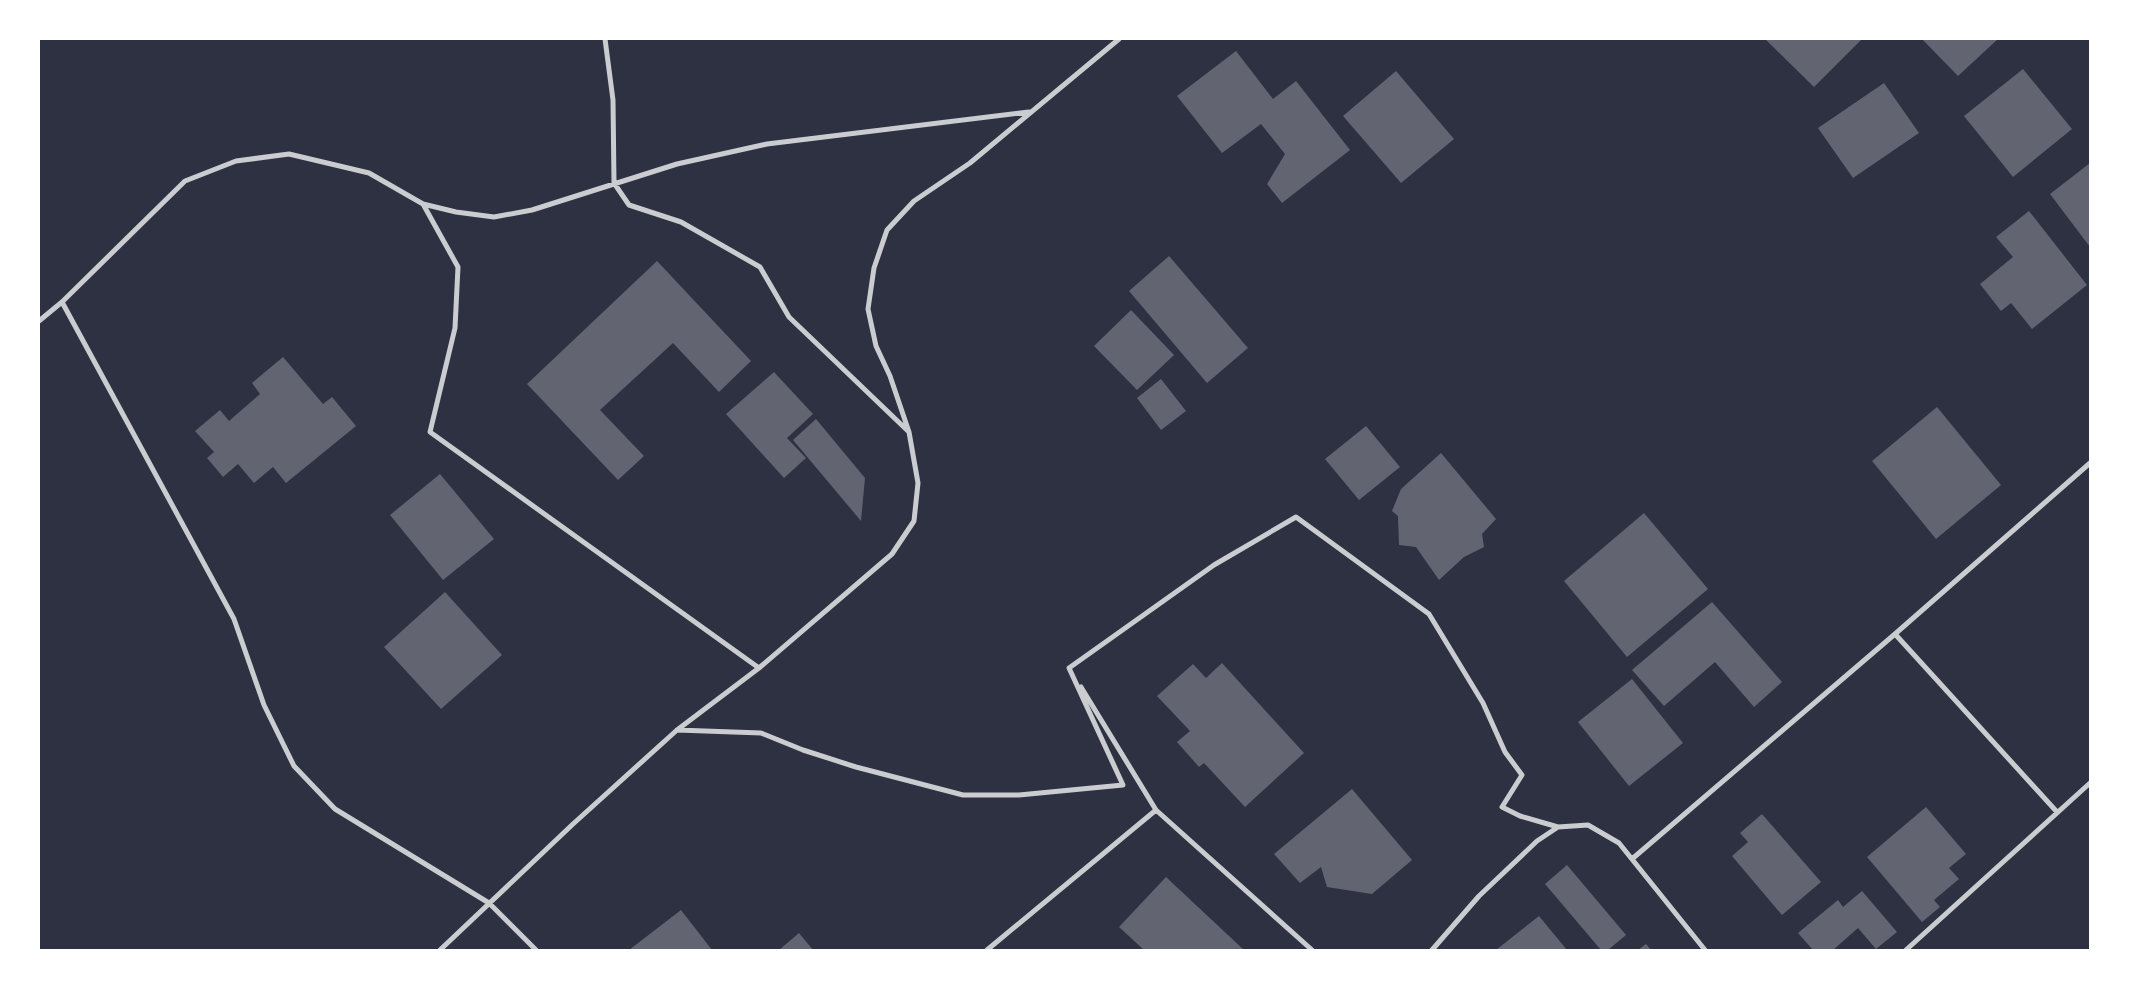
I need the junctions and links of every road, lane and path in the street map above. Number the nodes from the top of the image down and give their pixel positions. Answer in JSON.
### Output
{"nodes":[{"id":1,"x":605,"y":39,"type":"edge"},
{"id":2,"x":1120,"y":39,"type":"edge"},
{"id":3,"x":1030,"y":112,"type":"junction"},
{"id":4,"x":614,"y":183,"type":"junction"},
{"id":5,"x":423,"y":204,"type":"junction"},
{"id":6,"x":62,"y":302,"type":"junction"},
{"id":7,"x":39,"y":322,"type":"edge"},
{"id":8,"x":909,"y":432,"type":"junction"},
{"id":9,"x":2090,"y":463,"type":"edge"},
{"id":10,"x":1895,"y":634,"type":"junction"},
{"id":11,"x":759,"y":668,"type":"junction"},
{"id":12,"x":1069,"y":668,"type":"junction"},
{"id":13,"x":676,"y":730,"type":"junction"},
{"id":14,"x":2090,"y":783,"type":"edge"},
{"id":15,"x":1156,"y":810,"type":"junction"},
{"id":16,"x":2056,"y":812,"type":"junction"},
{"id":17,"x":1558,"y":828,"type":"junction"},
{"id":18,"x":1632,"y":859,"type":"junction"},
{"id":19,"x":489,"y":903,"type":"junction"},
{"id":20,"x":440,"y":950,"type":"edge"},
{"id":21,"x":536,"y":950,"type":"edge"},
{"id":22,"x":987,"y":950,"type":"edge"},
{"id":23,"x":1312,"y":950,"type":"edge"},
{"id":24,"x":1432,"y":950,"type":"edge"},
{"id":25,"x":1705,"y":950,"type":"edge"},
{"id":26,"x":1906,"y":950,"type":"edge"}],
"edges":[{"from":1,"to":4,"type":"street"},
{"from":2,"to":3,"type":"street"},
{"from":3,"to":4,"type":"street"},
{"from":3,"to":8,"type":"street"},
{"from":4,"to":5,"type":"street"},
{"from":4,"to":8,"type":"street"},
{"from":5,"to":6,"type":"street"},
{"from":5,"to":11,"type":"street"},
{"from":6,"to":7,"type":"street"},
{"from":6,"to":19,"type":"street"},
{"from":8,"to":11,"type":"street"},
{"from":9,"to":10,"type":"street"},
{"from":10,"to":16,"type":"street"},
{"from":10,"to":18,"type":"street"},
{"from":11,"to":13,"type":"street"},
{"from":12,"to":13,"type":"street"},
{"from":12,"to":15,"type":"street"},
{"from":12,"to":17,"type":"street"},
{"from":13,"to":19,"type":"street"},
{"from":14,"to":16,"type":"street"},
{"from":15,"to":22,"type":"street"},
{"from":15,"to":23,"type":"street"},
{"from":16,"to":26,"type":"street"},
{"from":17,"to":18,"type":"street"},
{"from":17,"to":24,"type":"street"},
{"from":18,"to":25,"type":"street"},
{"from":19,"to":20,"type":"street"},
{"from":19,"to":21,"type":"street"}]}
